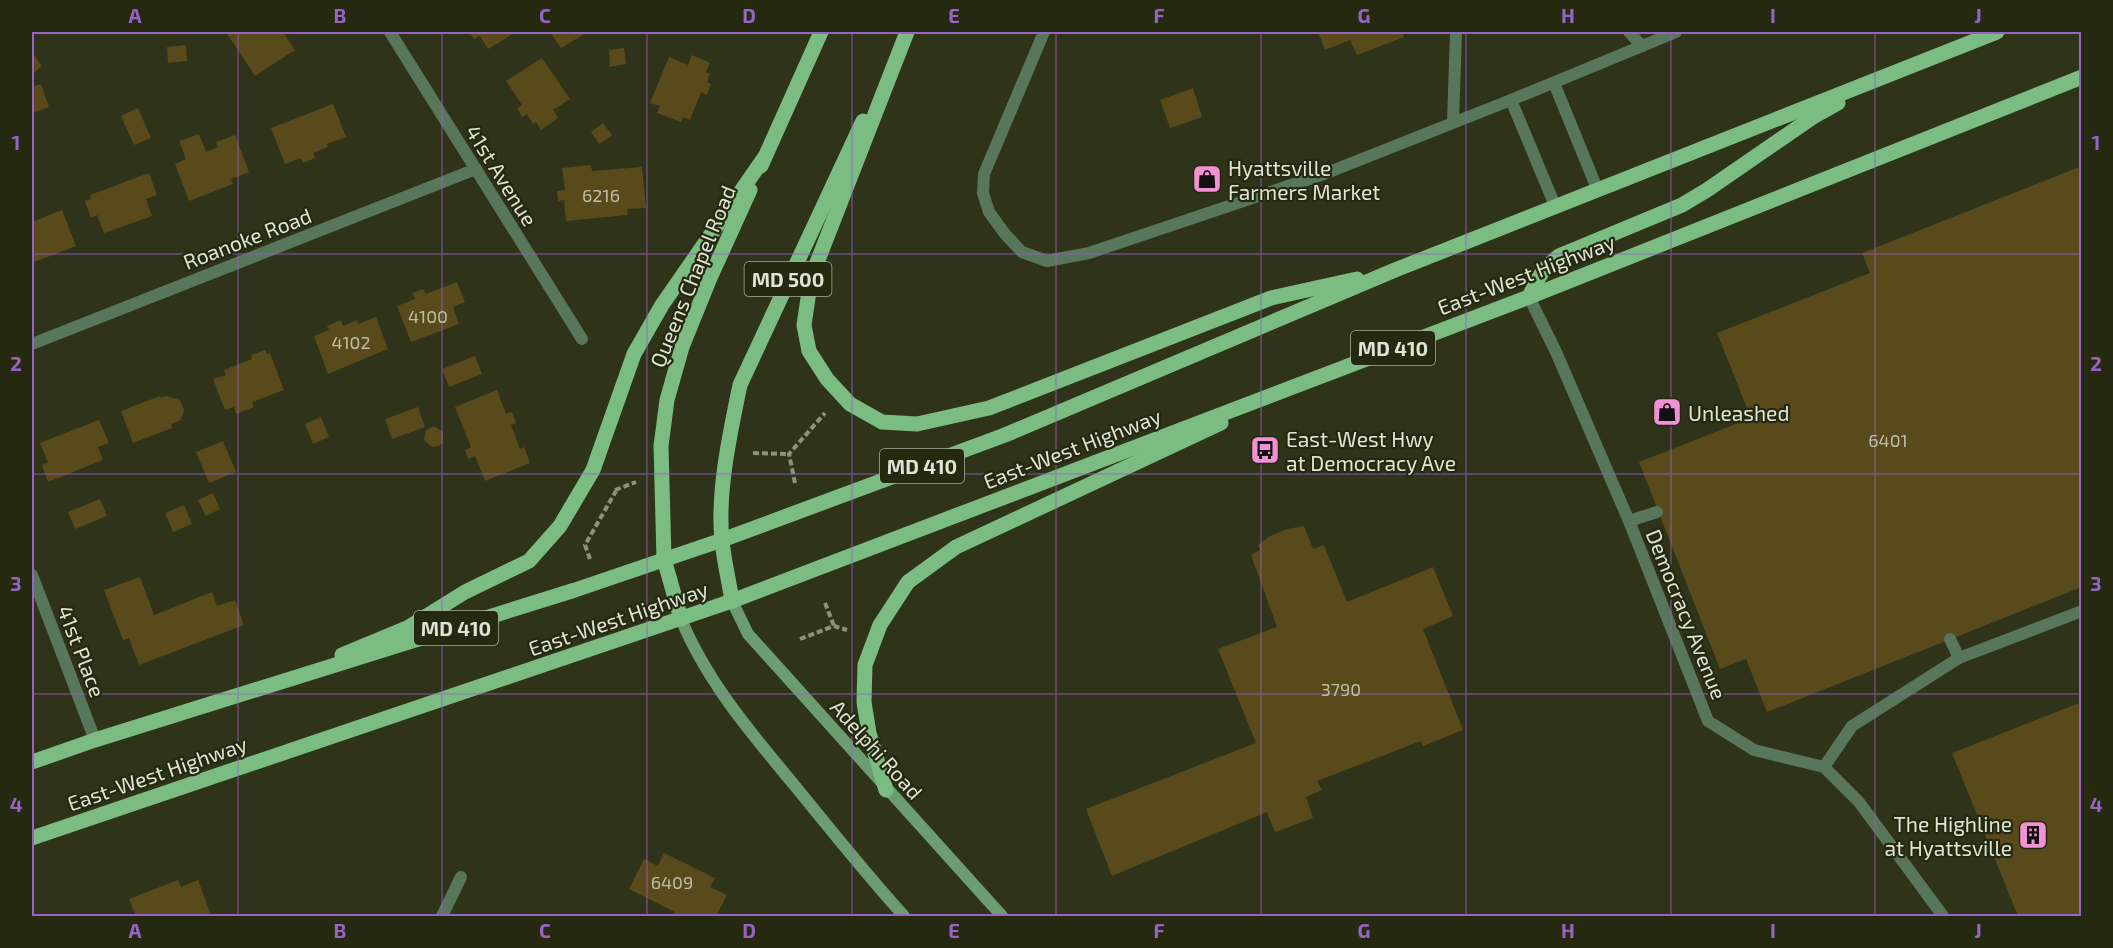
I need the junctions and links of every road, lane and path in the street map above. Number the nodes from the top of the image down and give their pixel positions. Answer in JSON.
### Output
{"nodes":[{"id":1,"x":390,"y":32,"type":"edge"},
{"id":2,"x":821,"y":32,"type":"edge"},
{"id":3,"x":905,"y":32,"type":"edge"},
{"id":4,"x":1044,"y":32,"type":"edge"},
{"id":5,"x":1456,"y":32,"type":"edge"},
{"id":6,"x":1629,"y":32,"type":"edge"},
{"id":7,"x":1676,"y":32,"type":"edge"},
{"id":8,"x":1996,"y":32,"type":"edge"},
{"id":9,"x":1642,"y":46,"type":"junction"},
{"id":10,"x":1891,"y":73,"type":"junction"},
{"id":11,"x":2082,"y":77,"type":"edge"},
{"id":12,"x":1554,"y":83,"type":"junction"},
{"id":13,"x":1511,"y":100,"type":"junction"},
{"id":14,"x":1453,"y":122,"type":"junction"},
{"id":15,"x":765,"y":158,"type":"junction"},
{"id":16,"x":476,"y":169,"type":"junction"},
{"id":17,"x":1598,"y":191,"type":"junction"},
{"id":18,"x":1556,"y":208,"type":"junction"},
{"id":19,"x":1395,"y":270,"type":"junction"},
{"id":20,"x":1528,"y":297,"type":"junction"},
{"id":21,"x":582,"y":339,"type":"dead end"},
{"id":22,"x":32,"y":344,"type":"edge"},
{"id":23,"x":1330,"y":372,"type":"junction"},
{"id":24,"x":829,"y":408,"type":"dead end"},
{"id":25,"x":753,"y":453,"type":"dead end"},
{"id":26,"x":789,"y":454,"type":"junction"},
{"id":27,"x":639,"y":480,"type":"dead end"},
{"id":28,"x":795,"y":483,"type":"dead end"},
{"id":29,"x":609,"y":486,"type":"dead end"},
{"id":30,"x":616,"y":491,"type":"junction"},
{"id":31,"x":1657,"y":512,"type":"dead end"},
{"id":32,"x":1629,"y":521,"type":"junction"},
{"id":33,"x":722,"y":540,"type":"junction"},
{"id":34,"x":664,"y":559,"type":"junction"},
{"id":35,"x":591,"y":562,"type":"dead end"},
{"id":36,"x":32,"y":575,"type":"edge"},
{"id":37,"x":732,"y":601,"type":"junction"},
{"id":38,"x":825,"y":603,"type":"dead end"},
{"id":39,"x":2082,"y":611,"type":"edge"},
{"id":40,"x":681,"y":620,"type":"junction"},
{"id":41,"x":834,"y":626,"type":"junction"},
{"id":42,"x":847,"y":630,"type":"dead end"},
{"id":43,"x":800,"y":639,"type":"dead end"},
{"id":44,"x":1950,"y":639,"type":"dead end"},
{"id":45,"x":1959,"y":658,"type":"junction"},
{"id":46,"x":246,"y":694,"type":"junction"},
{"id":47,"x":95,"y":741,"type":"junction"},
{"id":48,"x":32,"y":762,"type":"edge"},
{"id":49,"x":1824,"y":767,"type":"junction"},
{"id":50,"x":886,"y":790,"type":"junction"},
{"id":51,"x":32,"y":838,"type":"edge"},
{"id":52,"x":461,"y":877,"type":"dead end"},
{"id":53,"x":442,"y":916,"type":"edge"},
{"id":54,"x":904,"y":916,"type":"edge"},
{"id":55,"x":1002,"y":916,"type":"edge"},
{"id":56,"x":1943,"y":916,"type":"edge"}],
"edges":[{"from":1,"to":16,"type":"street","name":"41st Avenue"},
{"from":2,"to":15,"type":"main road","name":"Queens Chapel Road","number":"MD 500"},
{"from":3,"to":19,"type":"main road"},
{"from":3,"to":33,"type":"main road","number":"MD 500"},
{"from":4,"to":14,"type":"street"},
{"from":5,"to":14,"type":"street"},
{"from":6,"to":9,"type":"street"},
{"from":7,"to":9,"type":"street"},
{"from":8,"to":10,"type":"main road","name":"East-West Highway","number":"MD 410"},
{"from":9,"to":12,"type":"street"},
{"from":10,"to":17,"type":"main road","name":"East-West Highway","number":"MD 410"},
{"from":10,"to":20,"type":"main road"},
{"from":11,"to":20,"type":"main road","name":"East-West Highway","number":"MD 410"},
{"from":12,"to":13,"type":"street"},
{"from":12,"to":17,"type":"street"},
{"from":13,"to":14,"type":"street"},
{"from":13,"to":18,"type":"street"},
{"from":15,"to":34,"type":"main road","name":"Queens Chapel Road","number":"MD 500"},
{"from":15,"to":46,"type":"main road"},
{"from":16,"to":21,"type":"street","name":"41st Avenue"},
{"from":16,"to":22,"type":"street","name":"Roanoke Road"},
{"from":17,"to":18,"type":"main road","name":"East-West Highway","number":"MD 410"},
{"from":18,"to":19,"type":"main road","name":"East-West Highway","number":"MD 410"},
{"from":19,"to":33,"type":"main road","name":"East-West Highway","number":"MD 410"},
{"from":20,"to":23,"type":"main road","name":"East-West Highway","number":"MD 410"},
{"from":20,"to":32,"type":"street","name":"Democracy Avenue"},
{"from":23,"to":37,"type":"main road","name":"East-West Highway","number":"MD 410"},
{"from":23,"to":50,"type":"main road"},
{"from":24,"to":26,"type":"path"},
{"from":25,"to":26,"type":"path"},
{"from":26,"to":28,"type":"path"},
{"from":27,"to":30,"type":"path"},
{"from":29,"to":30,"type":"path"},
{"from":30,"to":35,"type":"path"},
{"from":31,"to":32,"type":"street"},
{"from":32,"to":49,"type":"street","name":"Democracy Avenue"},
{"from":33,"to":34,"type":"main road","name":"East-West Highway","number":"MD 410"},
{"from":33,"to":37,"type":"main road","number":"MD 500"},
{"from":34,"to":40,"type":"main road","name":"Queens Chapel Road","number":"MD 500"},
{"from":34,"to":46,"type":"main road","name":"East-West Highway","number":"MD 410"},
{"from":36,"to":47,"type":"street","name":"41st Place"},
{"from":37,"to":40,"type":"main road","name":"East-West Highway","number":"MD 410"},
{"from":37,"to":50,"type":"main road","name":"Adelphi Road"},
{"from":38,"to":41,"type":"path"},
{"from":39,"to":45,"type":"street"},
{"from":40,"to":51,"type":"main road","name":"East-West Highway","number":"MD 410"},
{"from":40,"to":54,"type":"main road"},
{"from":41,"to":42,"type":"path"},
{"from":41,"to":43,"type":"path"},
{"from":44,"to":45,"type":"street"},
{"from":45,"to":49,"type":"street"},
{"from":46,"to":47,"type":"main road","name":"East-West Highway","number":"MD 410"},
{"from":47,"to":48,"type":"main road","name":"East-West Highway","number":"MD 410"},
{"from":49,"to":56,"type":"street"},
{"from":50,"to":55,"type":"main road","name":"Adelphi Road"},
{"from":52,"to":53,"type":"street"}]}
